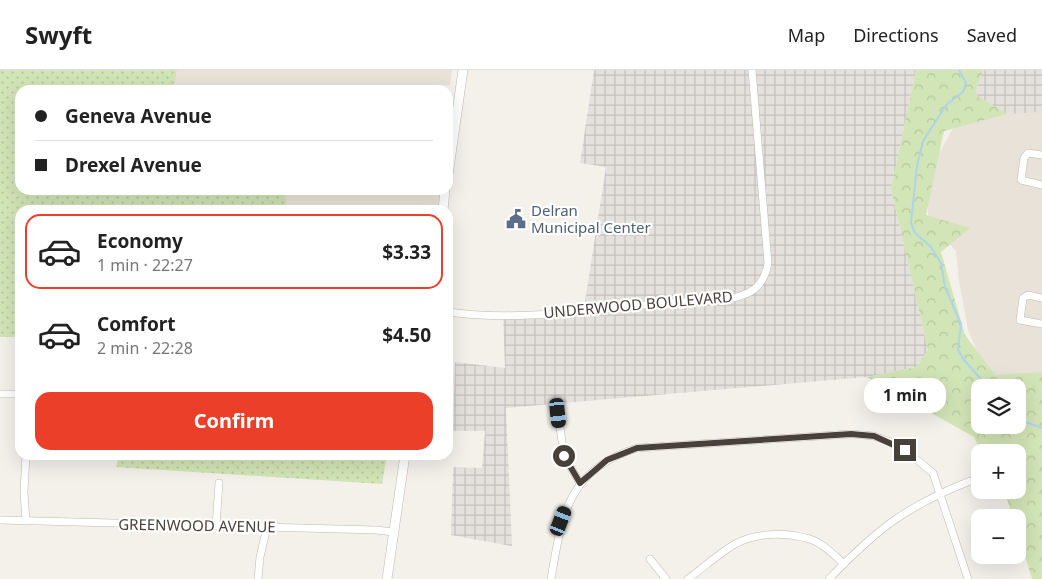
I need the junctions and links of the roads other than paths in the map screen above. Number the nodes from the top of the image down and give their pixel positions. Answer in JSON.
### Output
{"nodes":[{"id":1,"x":463,"y":70,"type":"edge"},
{"id":2,"x":752,"y":70,"type":"edge"},
{"id":3,"x":453,"y":140,"type":"edge"},
{"id":4,"x":1042,"y":156,"type":"edge"},
{"id":5,"x":1042,"y":185,"type":"edge"},
{"id":6,"x":1042,"y":298,"type":"edge"},
{"id":7,"x":453,"y":312,"type":"edge"},
{"id":8,"x":1042,"y":324,"type":"edge"},
{"id":9,"x":0,"y":394,"type":"edge"},
{"id":10,"x":15,"y":394,"type":"edge"},
{"id":11,"x":558,"y":413,"type":"dead end"},
{"id":12,"x":26,"y":460,"type":"edge"},
{"id":13,"x":404,"y":460,"type":"edge"},
{"id":14,"x":970,"y":480,"type":"dead end"},
{"id":15,"x":219,"y":483,"type":"dead end"},
{"id":16,"x":580,"y":483,"type":"junction"},
{"id":17,"x":940,"y":492,"type":"junction"},
{"id":18,"x":0,"y":520,"type":"edge"},
{"id":19,"x":26,"y":520,"type":"junction"},
{"id":20,"x":216,"y":526,"type":"junction"},
{"id":21,"x":267,"y":527,"type":"junction"},
{"id":22,"x":394,"y":532,"type":"junction"},
{"id":23,"x":650,"y":559,"type":"dead end"},
{"id":24,"x":844,"y":564,"type":"junction"},
{"id":25,"x":258,"y":579,"type":"edge"},
{"id":26,"x":387,"y":579,"type":"edge"},
{"id":27,"x":551,"y":579,"type":"edge"},
{"id":28,"x":666,"y":579,"type":"edge"},
{"id":29,"x":688,"y":579,"type":"edge"},
{"id":30,"x":829,"y":579,"type":"edge"},
{"id":31,"x":968,"y":579,"type":"edge"}],
"edges":[{"from":1,"to":3,"type":"street"},
{"from":2,"to":7,"type":"street","name":"UNDERWOOD BOULEVARD"},
{"from":4,"to":5,"type":"street"},
{"from":6,"to":8,"type":"street"},
{"from":9,"to":10,"type":"street"},
{"from":11,"to":16,"type":"street"},
{"from":12,"to":19,"type":"street"},
{"from":13,"to":22,"type":"street"},
{"from":14,"to":17,"type":"street"},
{"from":15,"to":20,"type":"street"},
{"from":16,"to":17,"type":"street"},
{"from":16,"to":27,"type":"street"},
{"from":17,"to":24,"type":"street"},
{"from":17,"to":31,"type":"street"},
{"from":18,"to":19,"type":"street","name":"GREENWOOD AVENUE"},
{"from":19,"to":20,"type":"street","name":"GREENWOOD AVENUE"},
{"from":20,"to":21,"type":"street","name":"GREENWOOD AVENUE"},
{"from":21,"to":22,"type":"street","name":"GREENWOOD AVENUE"},
{"from":21,"to":25,"type":"street"},
{"from":22,"to":26,"type":"street"},
{"from":23,"to":28,"type":"street"},
{"from":24,"to":29,"type":"street"},
{"from":24,"to":30,"type":"street"}]}
